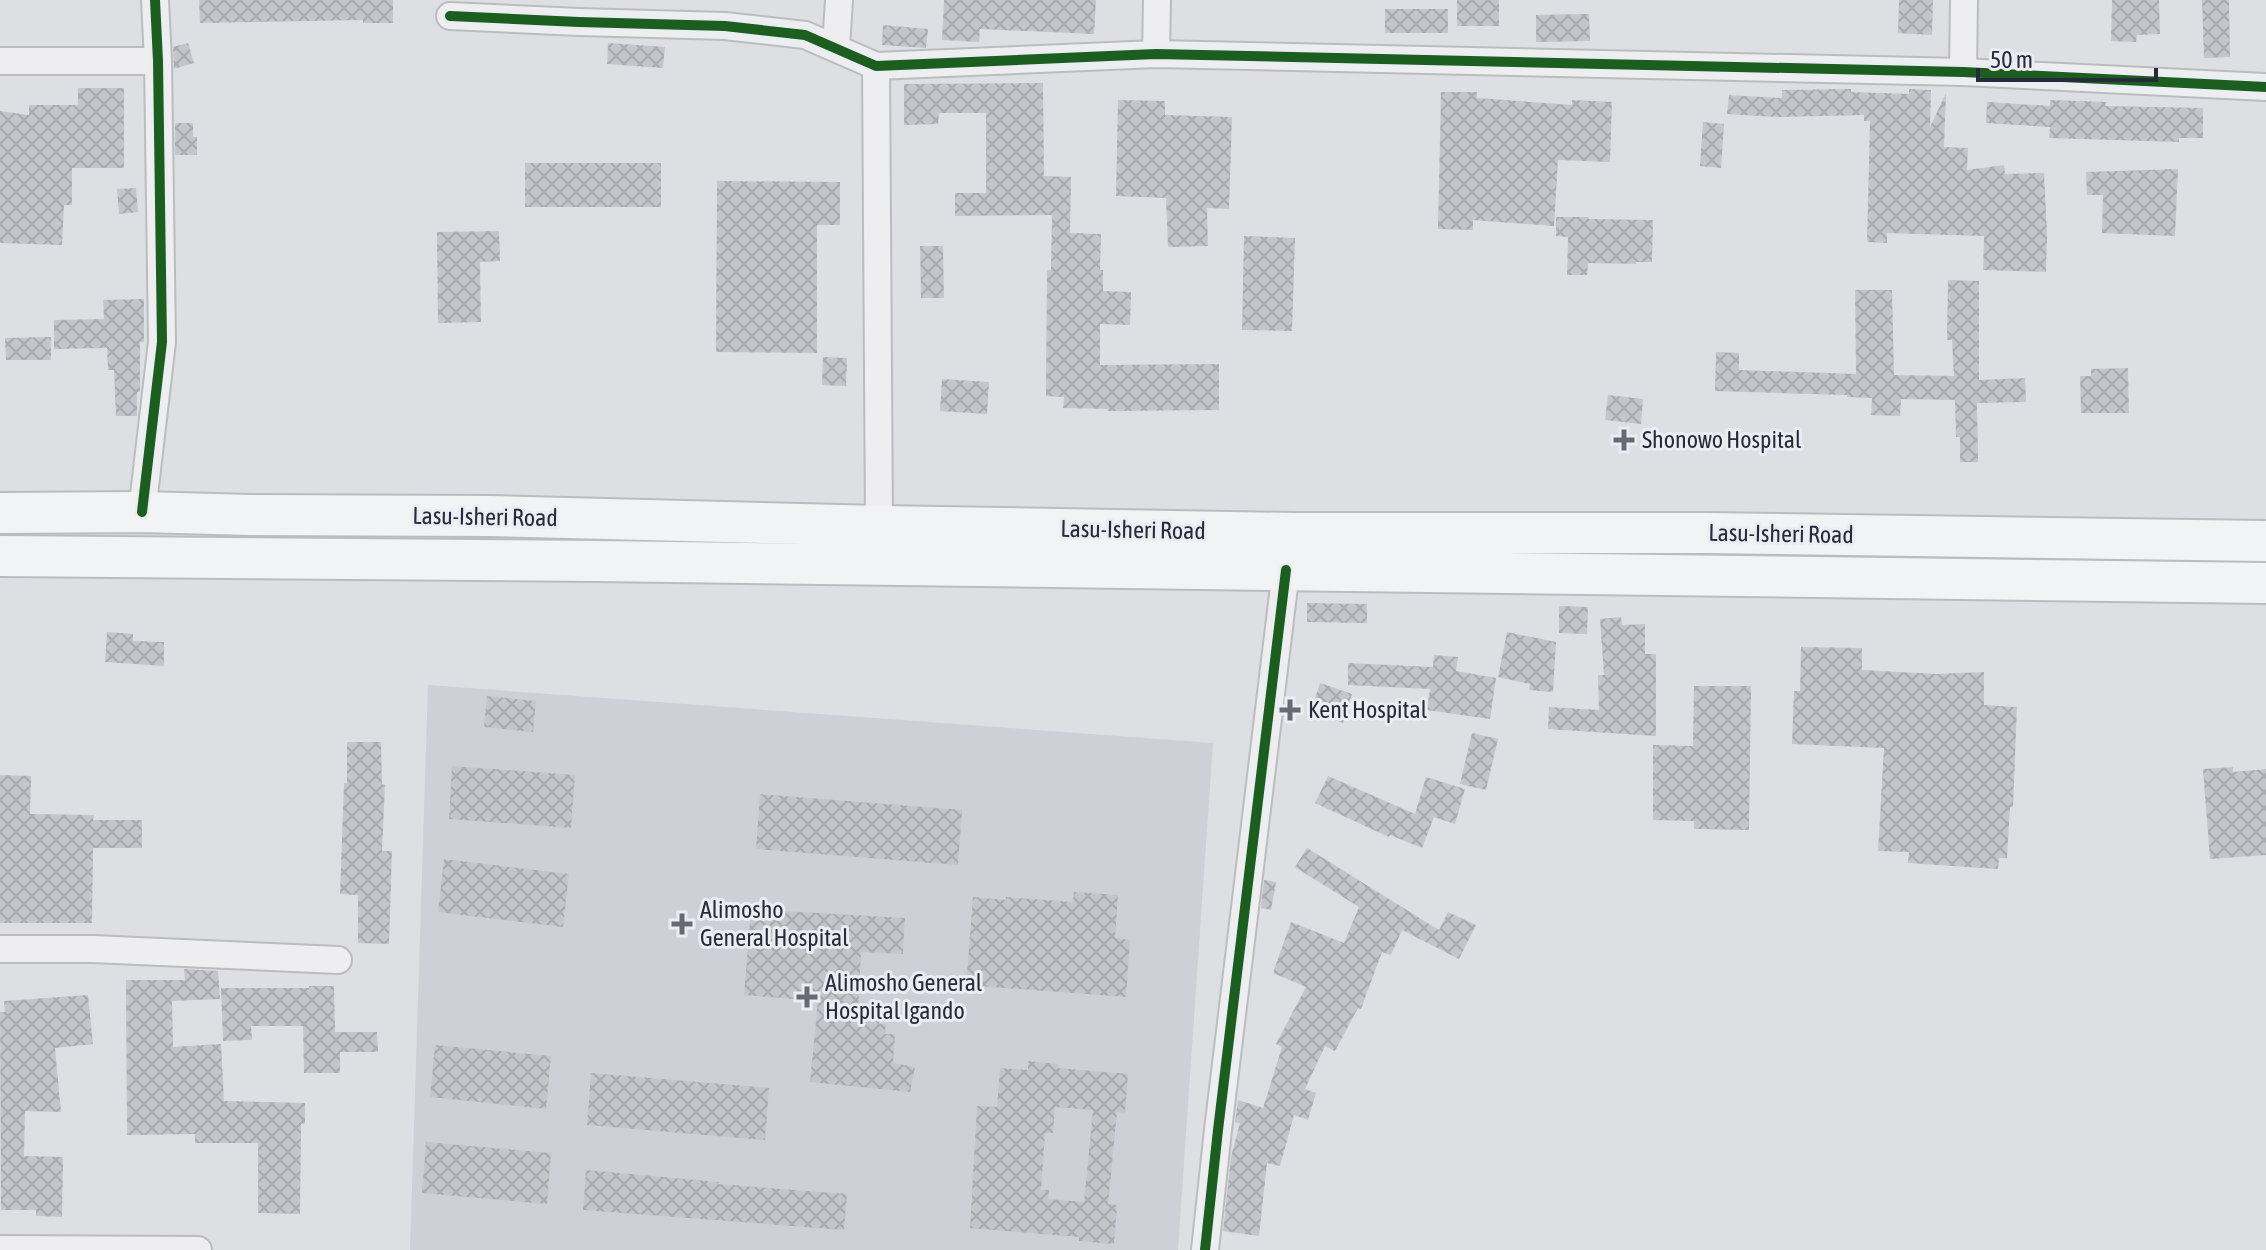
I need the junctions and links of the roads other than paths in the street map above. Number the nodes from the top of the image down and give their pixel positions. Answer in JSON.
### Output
{"nodes":[{"id":1,"x":155,"y":0,"type":"edge"},
{"id":2,"x":839,"y":0,"type":"edge"},
{"id":3,"x":1157,"y":0,"type":"edge"},
{"id":4,"x":1964,"y":0,"type":"edge"},
{"id":5,"x":450,"y":16,"type":"dead end"},
{"id":6,"x":836,"y":47,"type":"junction"},
{"id":7,"x":1156,"y":54,"type":"junction"},
{"id":8,"x":0,"y":61,"type":"edge"},
{"id":9,"x":158,"y":61,"type":"junction"},
{"id":10,"x":876,"y":66,"type":"junction"},
{"id":11,"x":1963,"y":72,"type":"junction"},
{"id":12,"x":2266,"y":87,"type":"edge"},
{"id":13,"x":142,"y":512,"type":"junction"},
{"id":14,"x":0,"y":513,"type":"edge"},
{"id":15,"x":879,"y":526,"type":"junction"},
{"id":16,"x":2266,"y":541,"type":"edge"},
{"id":17,"x":0,"y":556,"type":"edge"},
{"id":18,"x":1286,"y":570,"type":"junction"},
{"id":19,"x":2266,"y":583,"type":"edge"},
{"id":20,"x":0,"y":949,"type":"edge"},
{"id":21,"x":338,"y":960,"type":"dead end"},
{"id":22,"x":0,"y":1249,"type":"edge"},
{"id":23,"x":198,"y":1250,"type":"edge"},
{"id":24,"x":1205,"y":1250,"type":"edge"}],
"edges":[{"from":1,"to":9,"type":"street"},
{"from":2,"to":6,"type":"street"},
{"from":3,"to":7,"type":"street"},
{"from":4,"to":11,"type":"street"},
{"from":5,"to":6,"type":"street"},
{"from":6,"to":10,"type":"street"},
{"from":7,"to":10,"type":"street"},
{"from":7,"to":11,"type":"street"},
{"from":8,"to":9,"type":"street"},
{"from":9,"to":13,"type":"street"},
{"from":10,"to":15,"type":"street"},
{"from":11,"to":12,"type":"street"},
{"from":13,"to":14,"type":"main road","name":"Lasu-Isheri Road"},
{"from":13,"to":15,"type":"main road","name":"Lasu-Isheri Road"},
{"from":15,"to":16,"type":"main road","name":"Lasu-Isheri Road"},
{"from":17,"to":18,"type":"main road","name":"Lasu-Isheri Road"},
{"from":18,"to":19,"type":"main road","name":"Lasu-Isheri Road"},
{"from":18,"to":24,"type":"street"},
{"from":20,"to":21,"type":"street"},
{"from":22,"to":23,"type":"street"}]}
